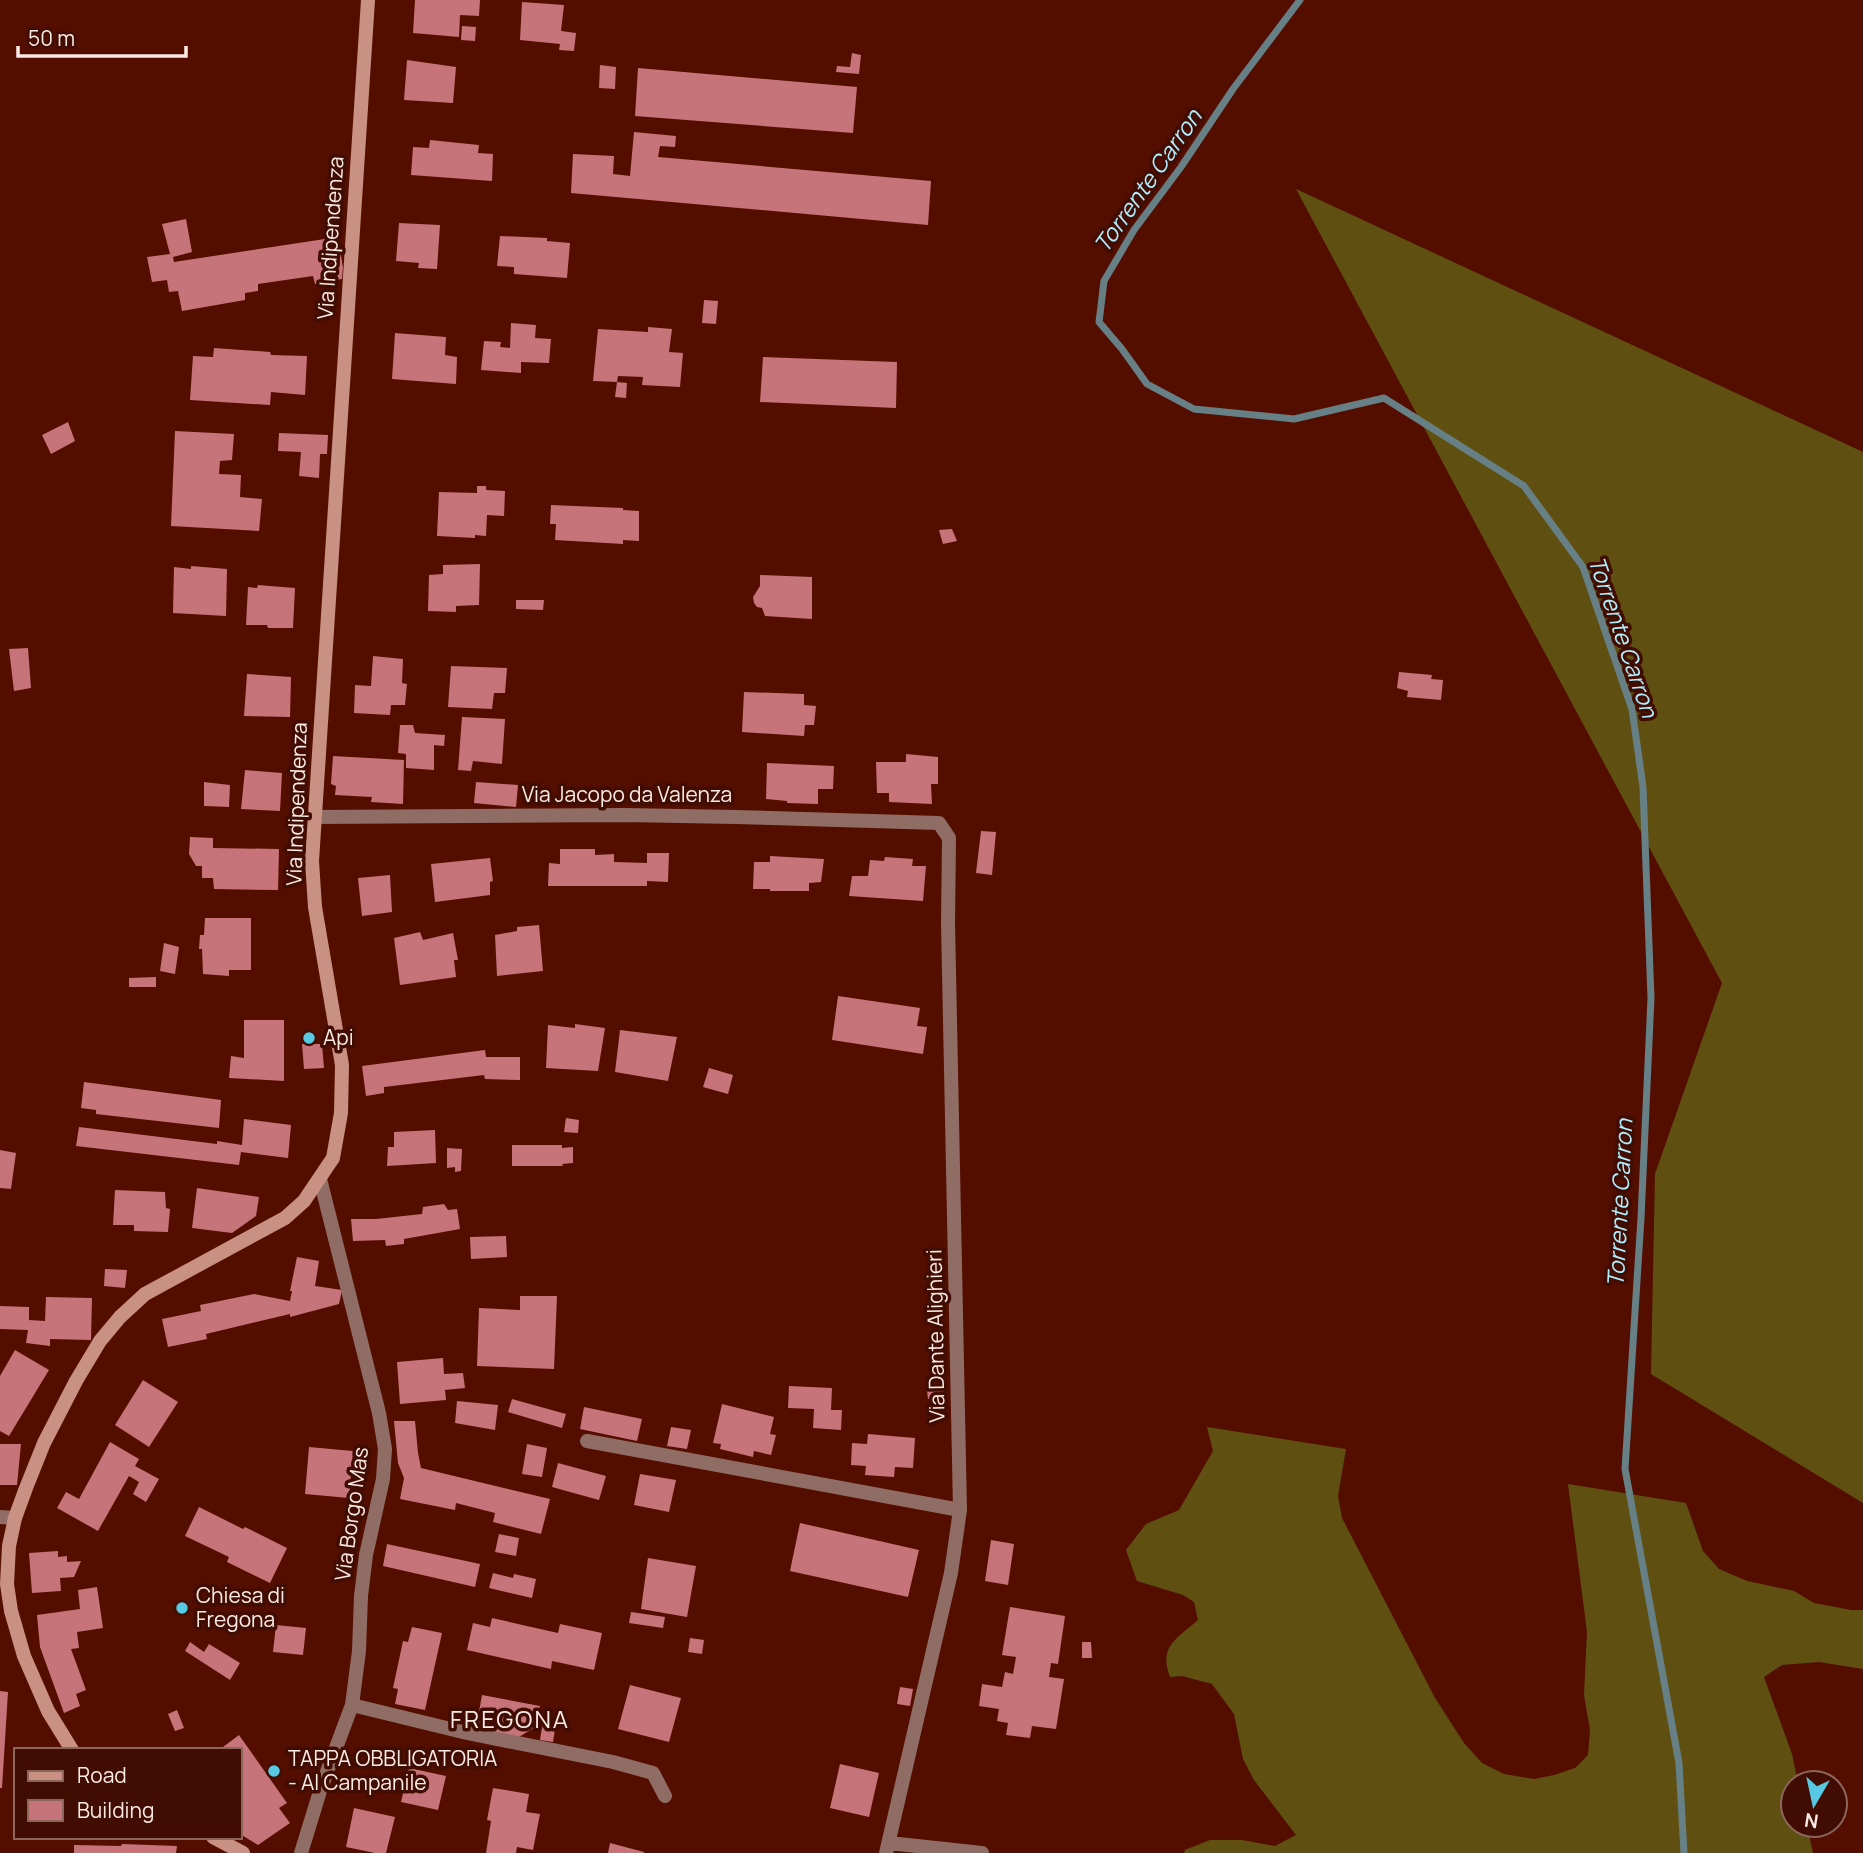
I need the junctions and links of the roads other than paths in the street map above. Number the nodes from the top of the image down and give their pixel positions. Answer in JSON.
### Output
{"nodes":[{"id":1,"x":368,"y":0,"type":"edge"},
{"id":2,"x":315,"y":817,"type":"junction"},
{"id":3,"x":939,"y":823,"type":"joint"},
{"id":4,"x":320,"y":1179,"type":"junction"},
{"id":5,"x":587,"y":1441,"type":"dead end"},
{"id":6,"x":960,"y":1510,"type":"junction"},
{"id":7,"x":8,"y":1517,"type":"edge"},
{"id":8,"x":352,"y":1705,"type":"junction"},
{"id":9,"x":71,"y":1748,"type":"edge"},
{"id":10,"x":665,"y":1797,"type":"dead end"},
{"id":11,"x":217,"y":1839,"type":"edge"},
{"id":12,"x":887,"y":1848,"type":"edge"},
{"id":13,"x":243,"y":1853,"type":"edge"},
{"id":14,"x":301,"y":1853,"type":"edge"},
{"id":15,"x":982,"y":1853,"type":"edge"}],
"edges":[{"from":1,"to":2,"type":"main road","name":"Via Indipendenza"},
{"from":2,"to":3,"type":"street","name":"Via Jacopo da Valenza"},
{"from":2,"to":4,"type":"main road","name":"Via Indipendenza"},
{"from":3,"to":6,"type":"street","name":"Via Dante Alighieri"},
{"from":4,"to":7,"type":"main road","name":"Via Indipendenza"},
{"from":4,"to":8,"type":"street","name":"Via Borgo Mas"},
{"from":5,"to":6,"type":"street"},
{"from":6,"to":12,"type":"street","name":"Via Dante Alighieri"},
{"from":7,"to":9,"type":"main road","name":"Via Indipendenza"},
{"from":8,"to":10,"type":"street"},
{"from":8,"to":14,"type":"street","name":"Via Borgo Mas"},
{"from":11,"to":13,"type":"main road"},
{"from":12,"to":15,"type":"street","name":"Via Dante Alighieri"}]}
